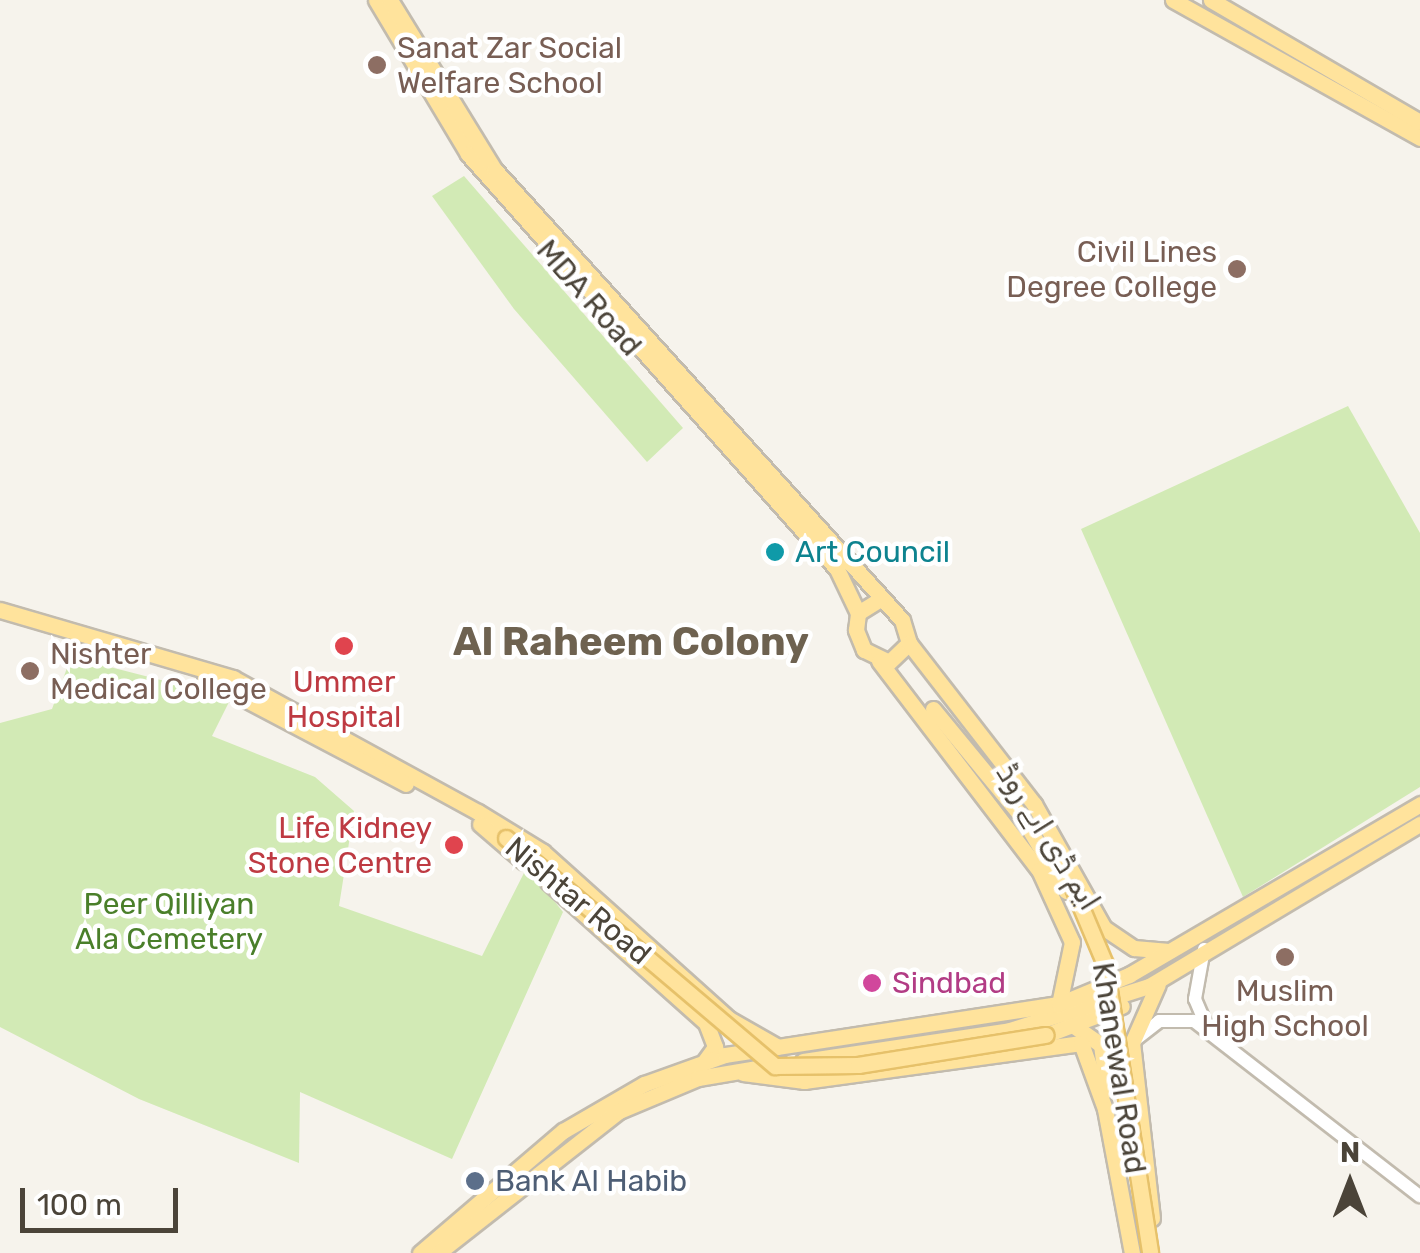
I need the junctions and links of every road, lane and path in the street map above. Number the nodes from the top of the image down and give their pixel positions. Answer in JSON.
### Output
{"nodes":[{"id":1,"x":376,"y":0,"type":"edge"},
{"id":2,"x":390,"y":0,"type":"edge"},
{"id":3,"x":1174,"y":0,"type":"edge"},
{"id":4,"x":1210,"y":0,"type":"edge"},
{"id":5,"x":1285,"y":41,"type":"junction"},
{"id":6,"x":1276,"y":57,"type":"junction"},
{"id":7,"x":426,"y":74,"type":"junction"},
{"id":8,"x":1371,"y":101,"type":"junction"},
{"id":9,"x":1420,"y":122,"type":"edge"},
{"id":10,"x":1420,"y":138,"type":"edge"},
{"id":11,"x":519,"y":208,"type":"junction"},
{"id":12,"x":878,"y":600,"type":"junction"},
{"id":13,"x":0,"y":610,"type":"edge"},
{"id":14,"x":858,"y":613,"type":"junction"},
{"id":15,"x":0,"y":619,"type":"edge"},
{"id":16,"x":907,"y":648,"type":"junction"},
{"id":17,"x":884,"y":662,"type":"junction"},
{"id":18,"x":1420,"y":804,"type":"edge"},
{"id":19,"x":485,"y":822,"type":"junction"},
{"id":20,"x":1420,"y":824,"type":"edge"},
{"id":21,"x":1070,"y":889,"type":"junction"},
{"id":22,"x":1205,"y":946,"type":"junction"},
{"id":23,"x":1169,"y":950,"type":"junction"},
{"id":24,"x":1156,"y":982,"type":"junction"},
{"id":25,"x":1059,"y":1004,"type":"junction"},
{"id":26,"x":1074,"y":1026,"type":"junction"},
{"id":27,"x":1209,"y":1030,"type":"junction"},
{"id":28,"x":1132,"y":1043,"type":"junction"},
{"id":29,"x":778,"y":1047,"type":"junction"},
{"id":30,"x":705,"y":1062,"type":"junction"},
{"id":31,"x":735,"y":1072,"type":"junction"},
{"id":32,"x":1105,"y":1109,"type":"junction"},
{"id":33,"x":1420,"y":1196,"type":"edge"},
{"id":34,"x":420,"y":1253,"type":"edge"},
{"id":35,"x":438,"y":1253,"type":"edge"},
{"id":36,"x":1132,"y":1253,"type":"edge"},
{"id":37,"x":1149,"y":1253,"type":"edge"}],
"edges":[{"from":1,"to":7,"type":"main road","name":"MDA Road"},
{"from":2,"to":7,"type":"main road","name":"MDA Road"},
{"from":3,"to":6,"type":"main road"},
{"from":4,"to":5,"type":"main road"},
{"from":5,"to":6,"type":"main road"},
{"from":5,"to":8,"type":"main road"},
{"from":6,"to":8,"type":"main road"},
{"from":7,"to":11,"type":"main road","name":"MDA Road"},
{"from":8,"to":9,"type":"main road"},
{"from":8,"to":10,"type":"main road"},
{"from":11,"to":12,"type":"main road","name":"MDA Road"},
{"from":11,"to":14,"type":"main road"},
{"from":12,"to":14,"type":"main road"},
{"from":12,"to":16,"type":"main road"},
{"from":13,"to":19,"type":"main road","name":"Nishtar Road"},
{"from":14,"to":17,"type":"main road"},
{"from":15,"to":19,"type":"main road","name":"Nishtar Road"},
{"from":16,"to":17,"type":"main road"},
{"from":16,"to":21,"type":"main road","name":"ایم ڈی اے روڈ"},
{"from":16,"to":23,"type":"main road","name":"ایم ڈی اے روڈ"},
{"from":17,"to":21,"type":"main road","name":"ایم ڈی اے روڈ"},
{"from":17,"to":25,"type":"main road","name":"ایم ڈی اے روڈ"},
{"from":18,"to":23,"type":"main road"},
{"from":19,"to":26,"type":"main road","name":"Nishtar Road","bridge":true},
{"from":19,"to":29,"type":"main road"},
{"from":19,"to":30,"type":"main road"},
{"from":20,"to":22,"type":"main road"},
{"from":21,"to":37,"type":"main road","name":"Khanewal Road","bridge":true},
{"from":22,"to":24,"type":"main road"},
{"from":22,"to":27,"type":"street"},
{"from":23,"to":25,"type":"main road"},
{"from":24,"to":26,"type":"main road","name":"Nishtar Road"},
{"from":24,"to":28,"type":"main road"},
{"from":24,"to":31,"type":"main road"},
{"from":25,"to":29,"type":"main road"},
{"from":26,"to":32,"type":"main road"},
{"from":27,"to":28,"type":"street"},
{"from":27,"to":33,"type":"street"},
{"from":28,"to":37,"type":"main road"},
{"from":29,"to":30,"type":"main road"},
{"from":30,"to":34,"type":"main road"},
{"from":31,"to":32,"type":"main road"},
{"from":31,"to":35,"type":"main road"},
{"from":32,"to":36,"type":"main road"}]}
